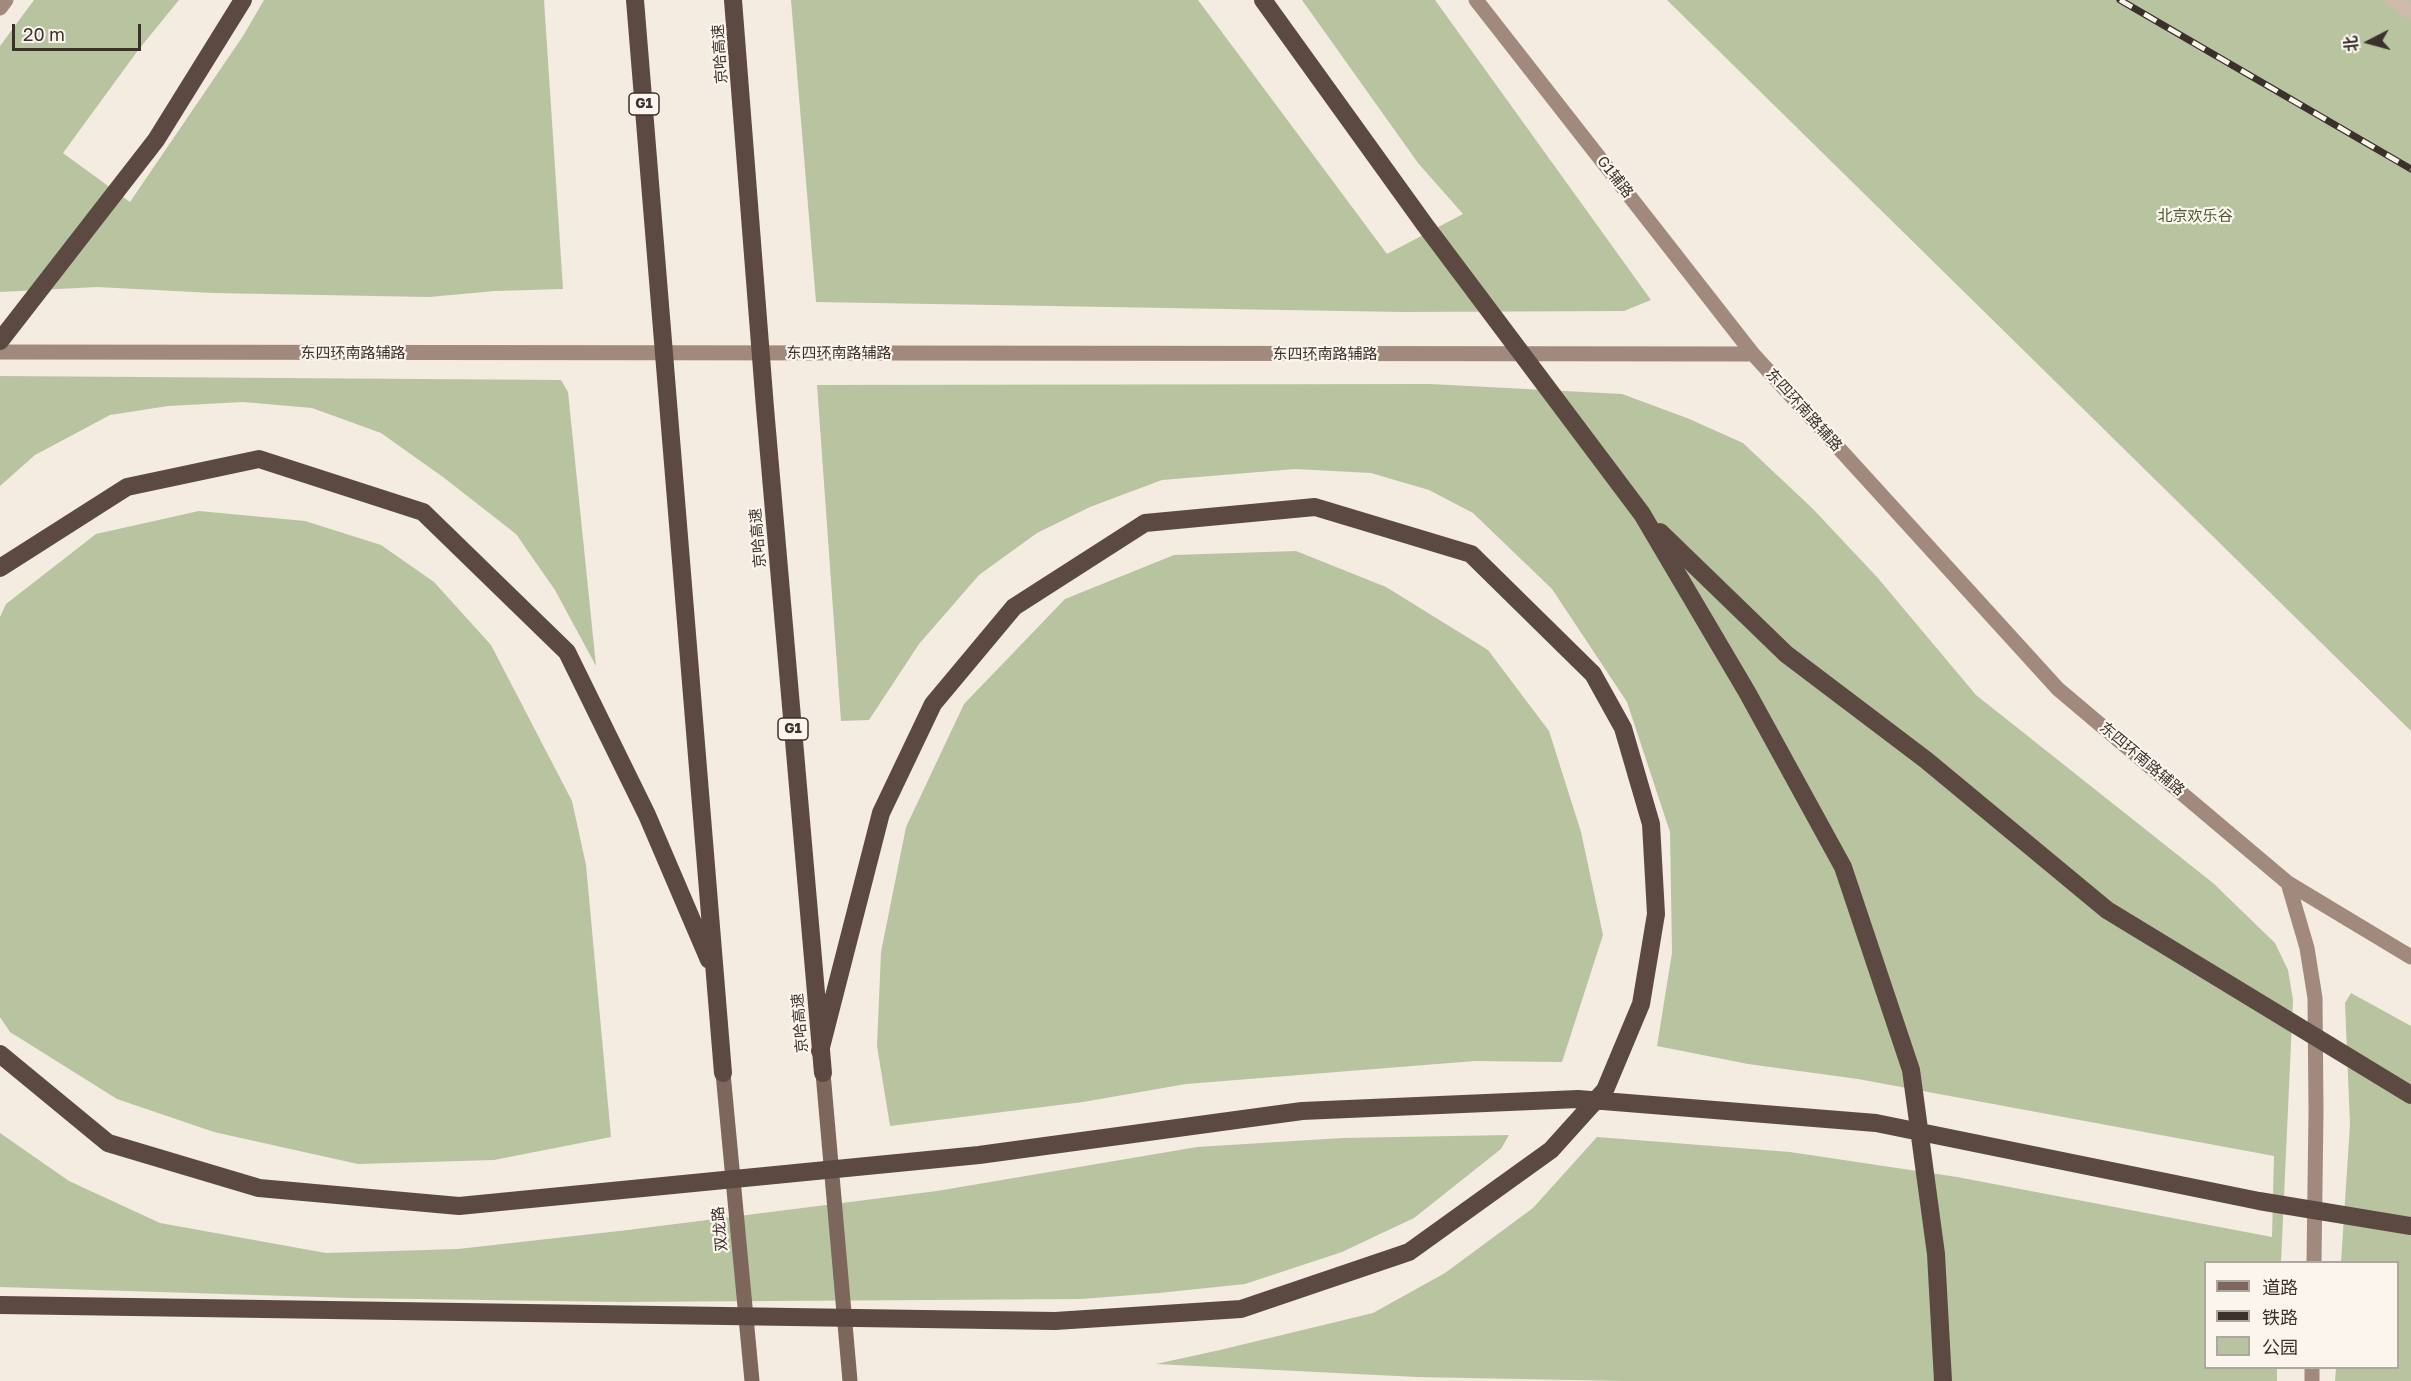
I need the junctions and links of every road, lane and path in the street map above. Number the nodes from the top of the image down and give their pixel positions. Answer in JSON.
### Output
{"nodes":[{"id":1,"x":6,"y":0,"type":"edge"},
{"id":2,"x":243,"y":0,"type":"edge"},
{"id":3,"x":635,"y":0,"type":"edge"},
{"id":4,"x":734,"y":0,"type":"edge"},
{"id":5,"x":1263,"y":0,"type":"edge"},
{"id":6,"x":1476,"y":0,"type":"edge"},
{"id":7,"x":2392,"y":0,"type":"edge"},
{"id":8,"x":0,"y":8,"type":"edge"},
{"id":9,"x":2411,"y":12,"type":"edge"},
{"id":10,"x":20,"y":315,"type":"junction"},
{"id":11,"x":0,"y":333,"type":"edge"},
{"id":12,"x":0,"y":341,"type":"edge"},
{"id":13,"x":0,"y":352,"type":"edge"},
{"id":14,"x":1753,"y":354,"type":"junction"},
{"id":15,"x":1642,"y":514,"type":"junction"},
{"id":16,"x":0,"y":568,"type":"edge"},
{"id":17,"x":2288,"y":883,"type":"junction"},
{"id":18,"x":2411,"y":957,"type":"edge"},
{"id":19,"x":715,"y":974,"type":"junction"},
{"id":20,"x":820,"y":1051,"type":"junction"},
{"id":21,"x":0,"y":1054,"type":"edge"},
{"id":22,"x":723,"y":1073,"type":"joint"},
{"id":23,"x":823,"y":1073,"type":"joint"},
{"id":24,"x":2411,"y":1095,"type":"edge"},
{"id":25,"x":2411,"y":1227,"type":"edge"},
{"id":26,"x":2314,"y":1261,"type":"edge"},
{"id":27,"x":0,"y":1305,"type":"edge"},
{"id":28,"x":752,"y":1381,"type":"edge"},
{"id":29,"x":850,"y":1381,"type":"edge"},
{"id":30,"x":1942,"y":1381,"type":"edge"}],
"edges":[{"from":1,"to":8,"type":"main road"},
{"from":2,"to":10,"type":"highway"},
{"from":3,"to":19,"type":"highway","number":"G1"},
{"from":4,"to":20,"type":"highway","name":"京哈高速","number":"G1"},
{"from":5,"to":15,"type":"highway"},
{"from":6,"to":14,"type":"main road","name":"G1辅路"},
{"from":7,"to":9,"type":"lane"},
{"from":10,"to":11,"type":"highway"},
{"from":10,"to":12,"type":"highway"},
{"from":13,"to":14,"type":"main road","name":"东四环南路辅路"},
{"from":14,"to":17,"type":"main road","name":"东四环南路辅路"},
{"from":15,"to":24,"type":"highway"},
{"from":15,"to":30,"type":"highway"},
{"from":16,"to":19,"type":"highway"},
{"from":17,"to":18,"type":"main road","name":"东四环南路辅路"},
{"from":17,"to":26,"type":"main road"},
{"from":19,"to":22,"type":"highway","number":"G1"},
{"from":20,"to":23,"type":"highway","name":"京哈高速","number":"G1"},
{"from":20,"to":27,"type":"highway"},
{"from":21,"to":25,"type":"highway"},
{"from":22,"to":28,"type":"main road","name":"双龙路"},
{"from":23,"to":29,"type":"main road"}]}
